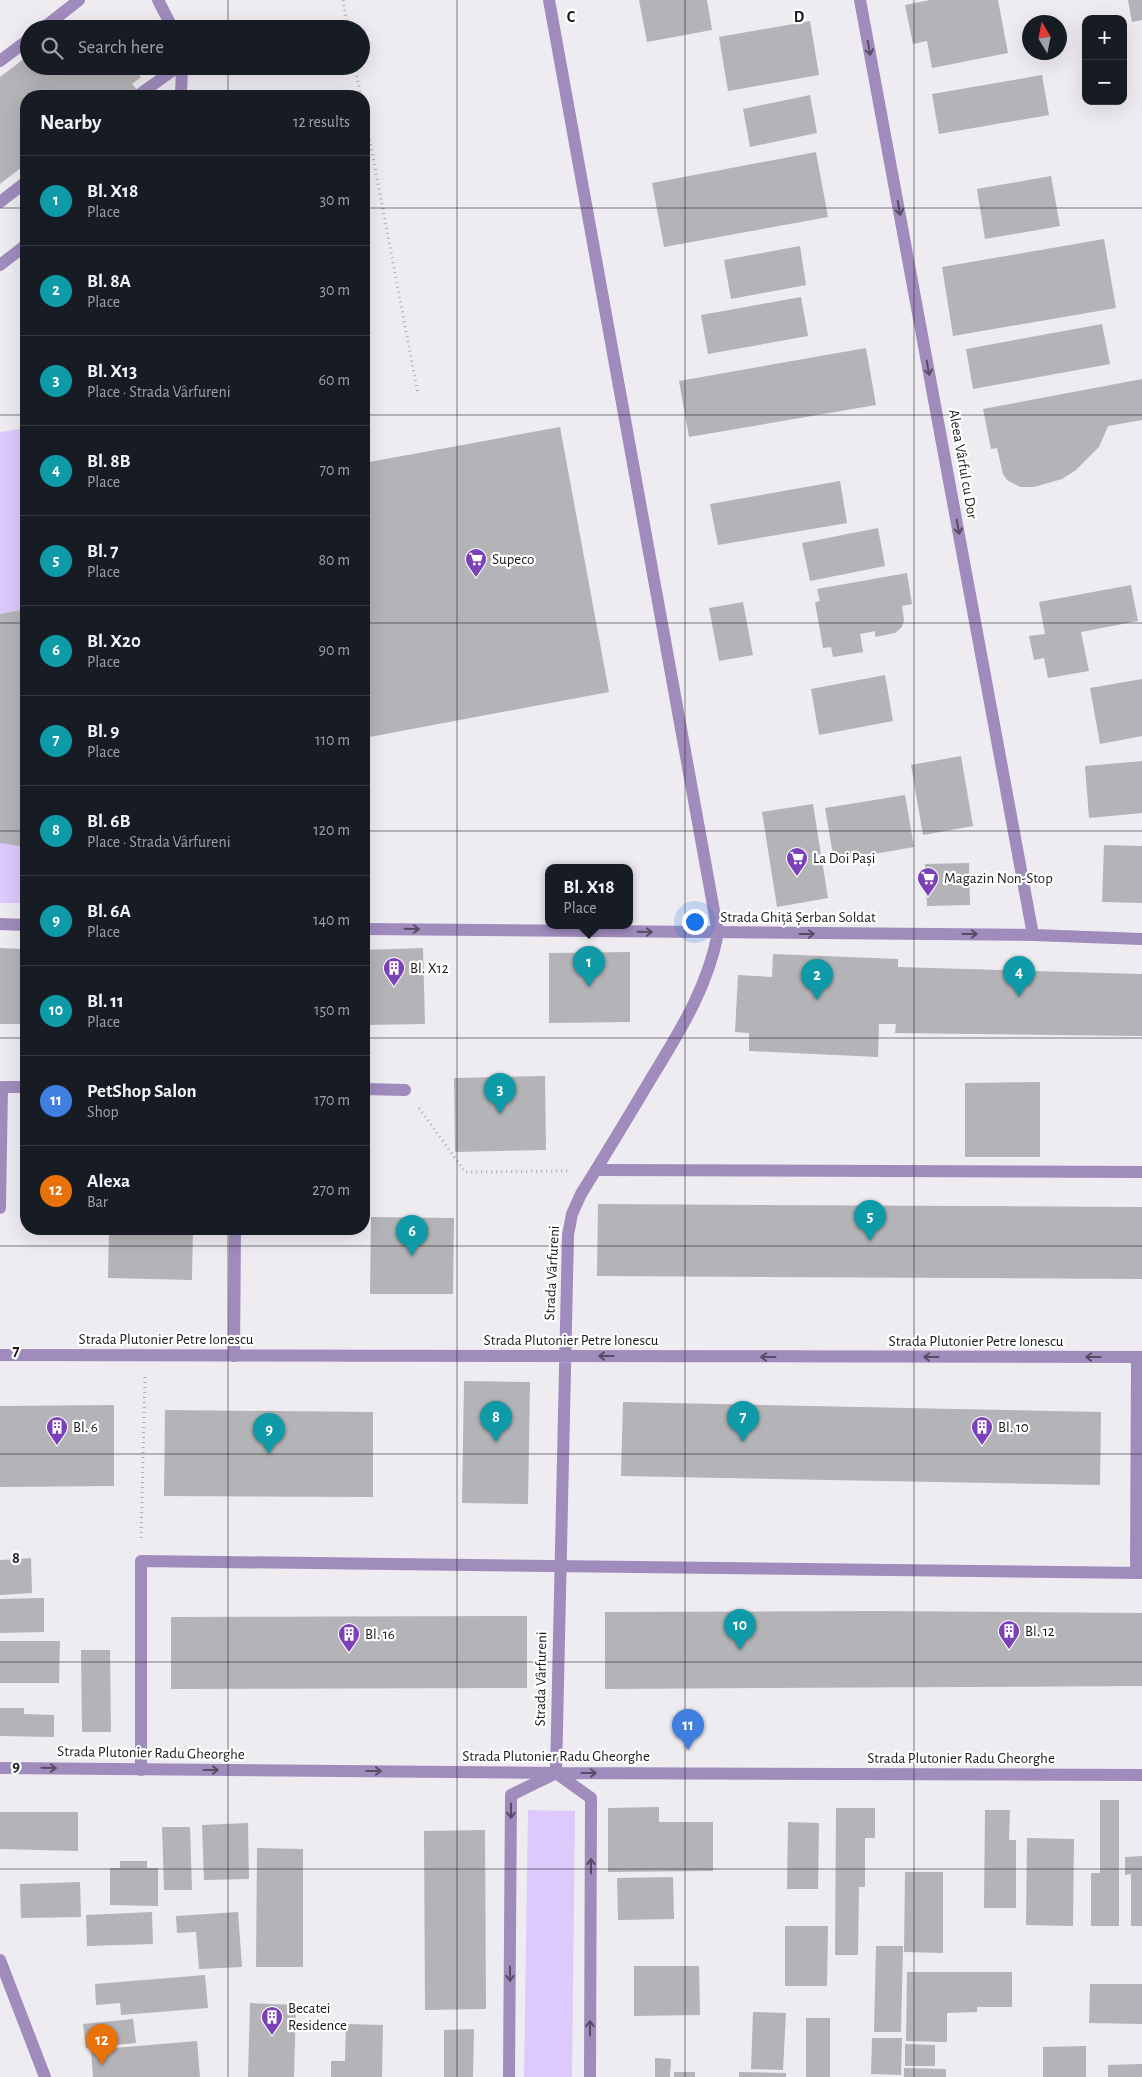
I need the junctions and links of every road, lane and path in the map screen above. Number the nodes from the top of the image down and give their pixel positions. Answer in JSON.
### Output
{"nodes":[{"id":1,"x":79,"y":0,"type":"edge"},
{"id":2,"x":158,"y":0,"type":"edge"},
{"id":3,"x":343,"y":0,"type":"edge"},
{"id":4,"x":549,"y":0,"type":"edge"},
{"id":5,"x":860,"y":0,"type":"edge"},
{"id":6,"x":53,"y":20,"type":"edge"},
{"id":7,"x":168,"y":20,"type":"edge"},
{"id":8,"x":346,"y":20,"type":"edge"},
{"id":9,"x":20,"y":46,"type":"edge"},
{"id":10,"x":0,"y":61,"type":"edge"},
{"id":11,"x":167,"y":75,"type":"edge"},
{"id":12,"x":181,"y":75,"type":"edge"},
{"id":13,"x":357,"y":75,"type":"edge"},
{"id":14,"x":146,"y":90,"type":"edge"},
{"id":15,"x":182,"y":90,"type":"edge"},
{"id":16,"x":360,"y":90,"type":"edge"},
{"id":17,"x":370,"y":142,"type":"edge"},
{"id":18,"x":20,"y":187,"type":"edge"},
{"id":19,"x":0,"y":202,"type":"edge"},
{"id":20,"x":20,"y":250,"type":"edge"},
{"id":21,"x":0,"y":265,"type":"edge"},
{"id":22,"x":418,"y":394,"type":"dead end"},
{"id":23,"x":0,"y":924,"type":"edge"},
{"id":24,"x":20,"y":925,"type":"edge"},
{"id":25,"x":370,"y":929,"type":"edge"},
{"id":26,"x":718,"y":933,"type":"junction"},
{"id":27,"x":1033,"y":935,"type":"junction"},
{"id":28,"x":1142,"y":939,"type":"edge"},
{"id":29,"x":20,"y":1087,"type":"edge"},
{"id":30,"x":370,"y":1089,"type":"edge"},
{"id":31,"x":405,"y":1090,"type":"joint"},
{"id":32,"x":596,"y":1170,"type":"junction"},
{"id":33,"x":1142,"y":1172,"type":"edge"},
{"id":34,"x":0,"y":1208,"type":"edge"},
{"id":35,"x":235,"y":1235,"type":"edge"},
{"id":36,"x":0,"y":1355,"type":"edge"},
{"id":37,"x":145,"y":1356,"type":"junction"},
{"id":38,"x":234,"y":1356,"type":"junction"},
{"id":39,"x":564,"y":1356,"type":"junction"},
{"id":40,"x":1140,"y":1357,"type":"edge"},
{"id":41,"x":141,"y":1561,"type":"junction"},
{"id":42,"x":560,"y":1566,"type":"junction"},
{"id":43,"x":1139,"y":1573,"type":"edge"},
{"id":44,"x":0,"y":1768,"type":"edge"},
{"id":45,"x":141,"y":1770,"type":"junction"},
{"id":46,"x":556,"y":1773,"type":"junction"},
{"id":47,"x":1142,"y":1775,"type":"edge"},
{"id":48,"x":0,"y":1960,"type":"edge"},
{"id":49,"x":45,"y":2077,"type":"edge"},
{"id":50,"x":509,"y":2077,"type":"edge"},
{"id":51,"x":590,"y":2077,"type":"edge"}],
"edges":[{"from":1,"to":6,"type":"street"},
{"from":2,"to":7,"type":"street"},
{"from":3,"to":8,"type":"path"},
{"from":4,"to":26,"type":"street"},
{"from":5,"to":27,"type":"street","name":"Aleea Vârful cu Dor","one_way":true},
{"from":9,"to":10,"type":"street"},
{"from":11,"to":14,"type":"street"},
{"from":12,"to":15,"type":"street"},
{"from":13,"to":16,"type":"path"},
{"from":17,"to":22,"type":"path"},
{"from":18,"to":19,"type":"street"},
{"from":20,"to":21,"type":"street"},
{"from":23,"to":24,"type":"street"},
{"from":25,"to":26,"type":"street","name":"Strada Ghiță Șerban Soldat","one_way":true},
{"from":26,"to":27,"type":"street","name":"Strada Ghiță Șerban Soldat","one_way":true},
{"from":26,"to":32,"type":"street","name":"Strada Vârfureni"},
{"from":27,"to":28,"type":"street","name":"Strada Ghiță Șerban Soldat"},
{"from":29,"to":34,"type":"street"},
{"from":30,"to":31,"type":"street"},
{"from":31,"to":32,"type":"path"},
{"from":32,"to":33,"type":"street"},
{"from":32,"to":39,"type":"street","name":"Strada Vârfureni"},
{"from":35,"to":38,"type":"street"},
{"from":36,"to":37,"type":"street","name":"Strada Plutonier Petre Ionescu"},
{"from":37,"to":38,"type":"street","name":"Strada Plutonier Petre Ionescu"},
{"from":37,"to":41,"type":"path"},
{"from":38,"to":39,"type":"street","name":"Strada Plutonier Petre Ionescu"},
{"from":40,"to":39,"type":"street","name":"Strada Plutonier Petre Ionescu","one_way":true},
{"from":39,"to":42,"type":"street","name":"Strada Vârfureni"},
{"from":40,"to":43,"type":"street"},
{"from":41,"to":42,"type":"street"},
{"from":41,"to":45,"type":"street"},
{"from":42,"to":43,"type":"street"},
{"from":42,"to":46,"type":"street","name":"Strada Vârfureni"},
{"from":44,"to":45,"type":"street","name":"Strada Plutonier Radu Gheorghe","one_way":true},
{"from":45,"to":46,"type":"street","name":"Strada Plutonier Radu Gheorghe","one_way":true},
{"from":46,"to":47,"type":"street","name":"Strada Plutonier Radu Gheorghe","one_way":true},
{"from":46,"to":50,"type":"street","one_way":true},
{"from":51,"to":46,"type":"street","one_way":true},
{"from":48,"to":49,"type":"street"}]}
